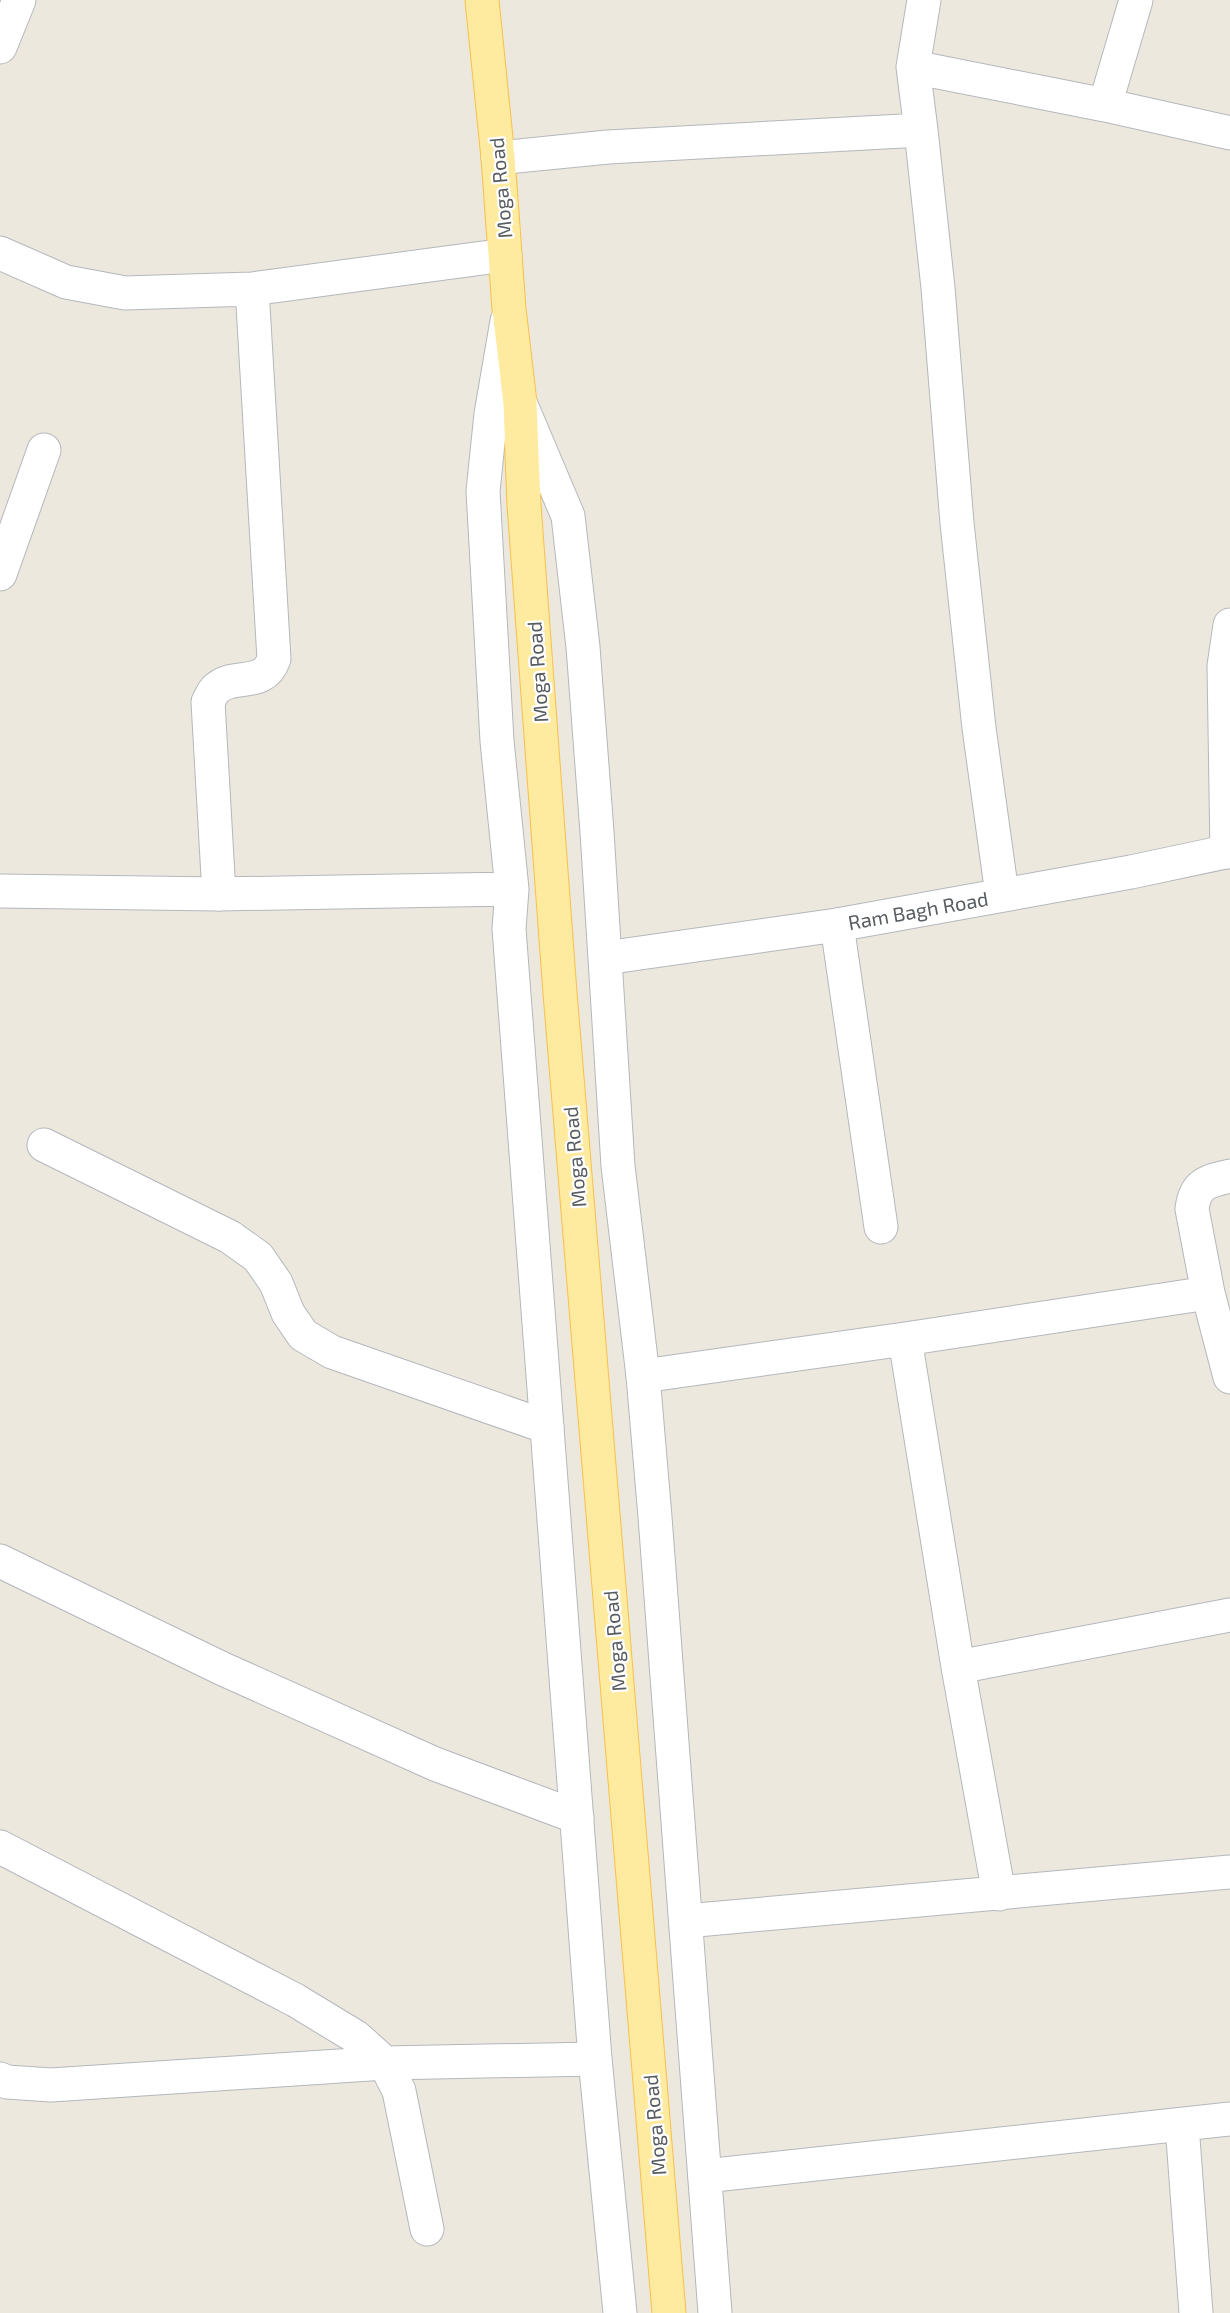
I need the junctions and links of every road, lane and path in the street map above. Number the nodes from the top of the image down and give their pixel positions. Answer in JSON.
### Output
{"nodes":[{"id":1,"x":19,"y":0,"type":"edge"},
{"id":2,"x":482,"y":0,"type":"edge"},
{"id":3,"x":924,"y":0,"type":"edge"},
{"id":4,"x":1136,"y":0,"type":"edge"},
{"id":5,"x":0,"y":47,"type":"edge"},
{"id":6,"x":914,"y":67,"type":"junction"},
{"id":7,"x":1105,"y":105,"type":"junction"},
{"id":8,"x":921,"y":130,"type":"junction"},
{"id":9,"x":1230,"y":133,"type":"edge"},
{"id":10,"x":498,"y":158,"type":"junction"},
{"id":11,"x":0,"y":253,"type":"edge"},
{"id":12,"x":505,"y":255,"type":"junction"},
{"id":13,"x":252,"y":289,"type":"junction"},
{"id":14,"x":509,"y":309,"type":"junction"},
{"id":15,"x":520,"y":403,"type":"junction"},
{"id":16,"x":44,"y":450,"type":"dead end"},
{"id":17,"x":6,"y":541,"type":"edge"},
{"id":18,"x":0,"y":574,"type":"edge"},
{"id":19,"x":1230,"y":625,"type":"edge"},
{"id":20,"x":1228,"y":852,"type":"edge"},
{"id":21,"x":512,"y":889,"type":"junction"},
{"id":22,"x":0,"y":891,"type":"edge"},
{"id":23,"x":219,"y":894,"type":"junction"},
{"id":24,"x":1002,"y":894,"type":"junction"},
{"id":25,"x":837,"y":925,"type":"junction"},
{"id":26,"x":605,"y":958,"type":"junction"},
{"id":27,"x":44,"y":1145,"type":"dead end"},
{"id":28,"x":1230,"y":1176,"type":"edge"},
{"id":29,"x":881,"y":1227,"type":"dead end"},
{"id":30,"x":1208,"y":1293,"type":"junction"},
{"id":31,"x":905,"y":1339,"type":"junction"},
{"id":32,"x":643,"y":1376,"type":"junction"},
{"id":33,"x":1230,"y":1377,"type":"edge"},
{"id":34,"x":547,"y":1427,"type":"junction"},
{"id":35,"x":0,"y":1561,"type":"edge"},
{"id":36,"x":1230,"y":1615,"type":"edge"},
{"id":37,"x":958,"y":1667,"type":"junction"},
{"id":38,"x":577,"y":1817,"type":"junction"},
{"id":39,"x":0,"y":1847,"type":"edge"},
{"id":40,"x":1230,"y":1872,"type":"edge"},
{"id":41,"x":999,"y":1894,"type":"junction"},
{"id":42,"x":686,"y":1921,"type":"junction"},
{"id":43,"x":595,"y":2059,"type":"junction"},
{"id":44,"x":386,"y":2063,"type":"junction"},
{"id":45,"x":0,"y":2079,"type":"edge"},
{"id":46,"x":1230,"y":2120,"type":"edge"},
{"id":47,"x":1182,"y":2126,"type":"junction"},
{"id":48,"x":705,"y":2176,"type":"junction"},
{"id":49,"x":427,"y":2229,"type":"dead end"},
{"id":50,"x":620,"y":2313,"type":"edge"},
{"id":51,"x":669,"y":2313,"type":"edge"},
{"id":52,"x":715,"y":2313,"type":"edge"},
{"id":53,"x":1196,"y":2313,"type":"edge"}],
"edges":[{"from":1,"to":5,"type":"street"},
{"from":2,"to":10,"type":"main road","name":"Moga Road"},
{"from":3,"to":6,"type":"street"},
{"from":4,"to":7,"type":"street"},
{"from":6,"to":7,"type":"street"},
{"from":6,"to":8,"type":"street"},
{"from":7,"to":9,"type":"street"},
{"from":8,"to":10,"type":"street"},
{"from":8,"to":24,"type":"street"},
{"from":10,"to":12,"type":"main road","name":"Moga Road"},
{"from":11,"to":13,"type":"street"},
{"from":12,"to":13,"type":"street"},
{"from":12,"to":14,"type":"main road","name":"Moga Road"},
{"from":13,"to":23,"type":"street"},
{"from":14,"to":15,"type":"main road","name":"Moga Road"},
{"from":14,"to":21,"type":"street"},
{"from":15,"to":26,"type":"street"},
{"from":15,"to":51,"type":"main road","name":"Moga Road"},
{"from":16,"to":17,"type":"street"},
{"from":17,"to":18,"type":"street"},
{"from":19,"to":20,"type":"street"},
{"from":20,"to":24,"type":"street","name":"Ram Bagh Road"},
{"from":21,"to":23,"type":"street"},
{"from":21,"to":34,"type":"street"},
{"from":22,"to":23,"type":"street"},
{"from":24,"to":25,"type":"street","name":"Ram Bagh Road"},
{"from":25,"to":26,"type":"street","name":"Ram Bagh Road"},
{"from":25,"to":29,"type":"street"},
{"from":26,"to":32,"type":"street"},
{"from":27,"to":34,"type":"street"},
{"from":28,"to":30,"type":"street"},
{"from":30,"to":31,"type":"street"},
{"from":30,"to":33,"type":"street"},
{"from":31,"to":32,"type":"street"},
{"from":31,"to":37,"type":"street"},
{"from":32,"to":42,"type":"street"},
{"from":34,"to":38,"type":"street"},
{"from":35,"to":38,"type":"street"},
{"from":36,"to":37,"type":"street"},
{"from":37,"to":41,"type":"street"},
{"from":38,"to":43,"type":"street"},
{"from":39,"to":44,"type":"street"},
{"from":40,"to":41,"type":"street"},
{"from":41,"to":42,"type":"street"},
{"from":42,"to":48,"type":"street"},
{"from":43,"to":44,"type":"street"},
{"from":43,"to":50,"type":"street"},
{"from":44,"to":45,"type":"street"},
{"from":44,"to":49,"type":"street"},
{"from":46,"to":47,"type":"street"},
{"from":47,"to":48,"type":"street"},
{"from":47,"to":53,"type":"street"},
{"from":48,"to":52,"type":"street"}]}
